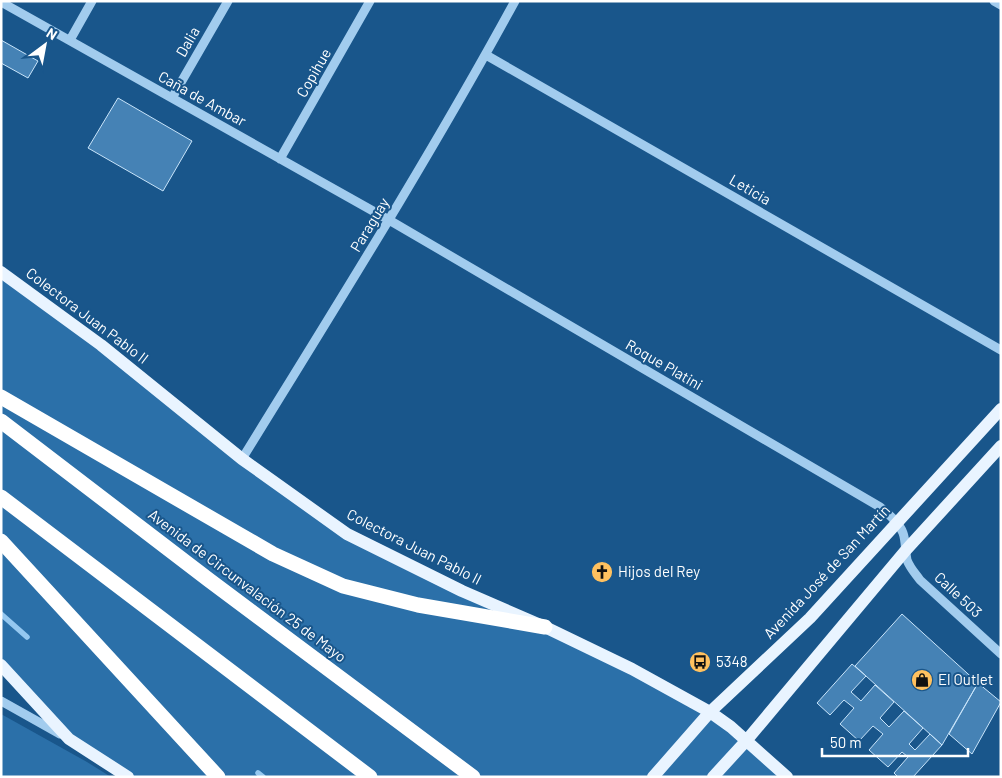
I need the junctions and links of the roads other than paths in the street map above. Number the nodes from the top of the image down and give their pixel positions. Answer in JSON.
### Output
{"nodes":[{"id":1,"x":92,"y":1,"type":"edge"},
{"id":2,"x":228,"y":1,"type":"edge"},
{"id":3,"x":370,"y":1,"type":"edge"},
{"id":4,"x":515,"y":1,"type":"edge"},
{"id":5,"x":994,"y":1,"type":"edge"},
{"id":6,"x":1,"y":2,"type":"edge"},
{"id":7,"x":1001,"y":5,"type":"edge"},
{"id":8,"x":70,"y":40,"type":"junction"},
{"id":9,"x":486,"y":55,"type":"junction"},
{"id":10,"x":172,"y":98,"type":"junction"},
{"id":11,"x":280,"y":159,"type":"junction"},
{"id":12,"x":390,"y":220,"type":"junction"},
{"id":13,"x":1,"y":272,"type":"edge"},
{"id":14,"x":1001,"y":350,"type":"edge"},
{"id":15,"x":1,"y":397,"type":"edge"},
{"id":16,"x":1001,"y":409,"type":"edge"},
{"id":17,"x":1,"y":420,"type":"edge"},
{"id":18,"x":1001,"y":446,"type":"edge"},
{"id":19,"x":242,"y":459,"type":"junction"},
{"id":20,"x":1,"y":497,"type":"edge"},
{"id":21,"x":896,"y":523,"type":"junction"},
{"id":22,"x":1,"y":541,"type":"edge"},
{"id":23,"x":906,"y":550,"type":"junction"},
{"id":24,"x":545,"y":627,"type":"junction"},
{"id":25,"x":1001,"y":654,"type":"edge"},
{"id":26,"x":1,"y":665,"type":"edge"},
{"id":27,"x":1,"y":701,"type":"edge"},
{"id":28,"x":710,"y":712,"type":"junction"},
{"id":29,"x":69,"y":739,"type":"junction"},
{"id":30,"x":746,"y":740,"type":"junction"},
{"id":31,"x":128,"y":777,"type":"edge"},
{"id":32,"x":218,"y":777,"type":"edge"},
{"id":33,"x":370,"y":777,"type":"edge"},
{"id":34,"x":473,"y":777,"type":"edge"},
{"id":35,"x":653,"y":777,"type":"edge"},
{"id":36,"x":713,"y":777,"type":"edge"},
{"id":37,"x":787,"y":777,"type":"edge"}],
"edges":[{"from":1,"to":8,"type":"street"},
{"from":2,"to":10,"type":"street","name":"Dalia"},
{"from":3,"to":11,"type":"street","name":"Copihue"},
{"from":4,"to":9,"type":"street","name":"Paraguay"},
{"from":5,"to":7,"type":"street"},
{"from":6,"to":8,"type":"street","name":"Caña de Ambar"},
{"from":8,"to":10,"type":"street","name":"Caña de Ambar"},
{"from":9,"to":12,"type":"street","name":"Paraguay"},
{"from":9,"to":14,"type":"street","name":"Leticia"},
{"from":10,"to":11,"type":"street","name":"Caña de Ambar"},
{"from":11,"to":12,"type":"street","name":"Caña de Ambar"},
{"from":12,"to":19,"type":"street","name":"Paraguay"},
{"from":12,"to":21,"type":"street","name":"Roque Platini"},
{"from":13,"to":19,"type":"main road","name":"Colectora Juan Pablo II"},
{"from":15,"to":24,"type":"highway"},
{"from":16,"to":21,"type":"main road","name":"Avenida José de San Martín"},
{"from":17,"to":34,"type":"highway","name":"Avenida de Circunvalación 25 de Mayo"},
{"from":18,"to":23,"type":"main road"},
{"from":19,"to":24,"type":"main road","name":"Colectora Juan Pablo II"},
{"from":20,"to":33,"type":"highway"},
{"from":21,"to":23,"type":"street","name":"Roque Platini"},
{"from":21,"to":28,"type":"main road","name":"Avenida José de San Martín"},
{"from":22,"to":32,"type":"highway"},
{"from":23,"to":25,"type":"street","name":"Calle 503"},
{"from":23,"to":30,"type":"main road"},
{"from":24,"to":28,"type":"main road","name":"Colectora Juan Pablo II"},
{"from":26,"to":29,"type":"main road"},
{"from":27,"to":29,"type":"street"},
{"from":28,"to":30,"type":"main road","name":"Colectora Juan Pablo II"},
{"from":28,"to":35,"type":"main road","name":"Avenida José de San Martín"},
{"from":29,"to":31,"type":"main road"},
{"from":30,"to":36,"type":"main road"},
{"from":30,"to":37,"type":"main road","name":"Colectora Juan Pablo II"}]}
